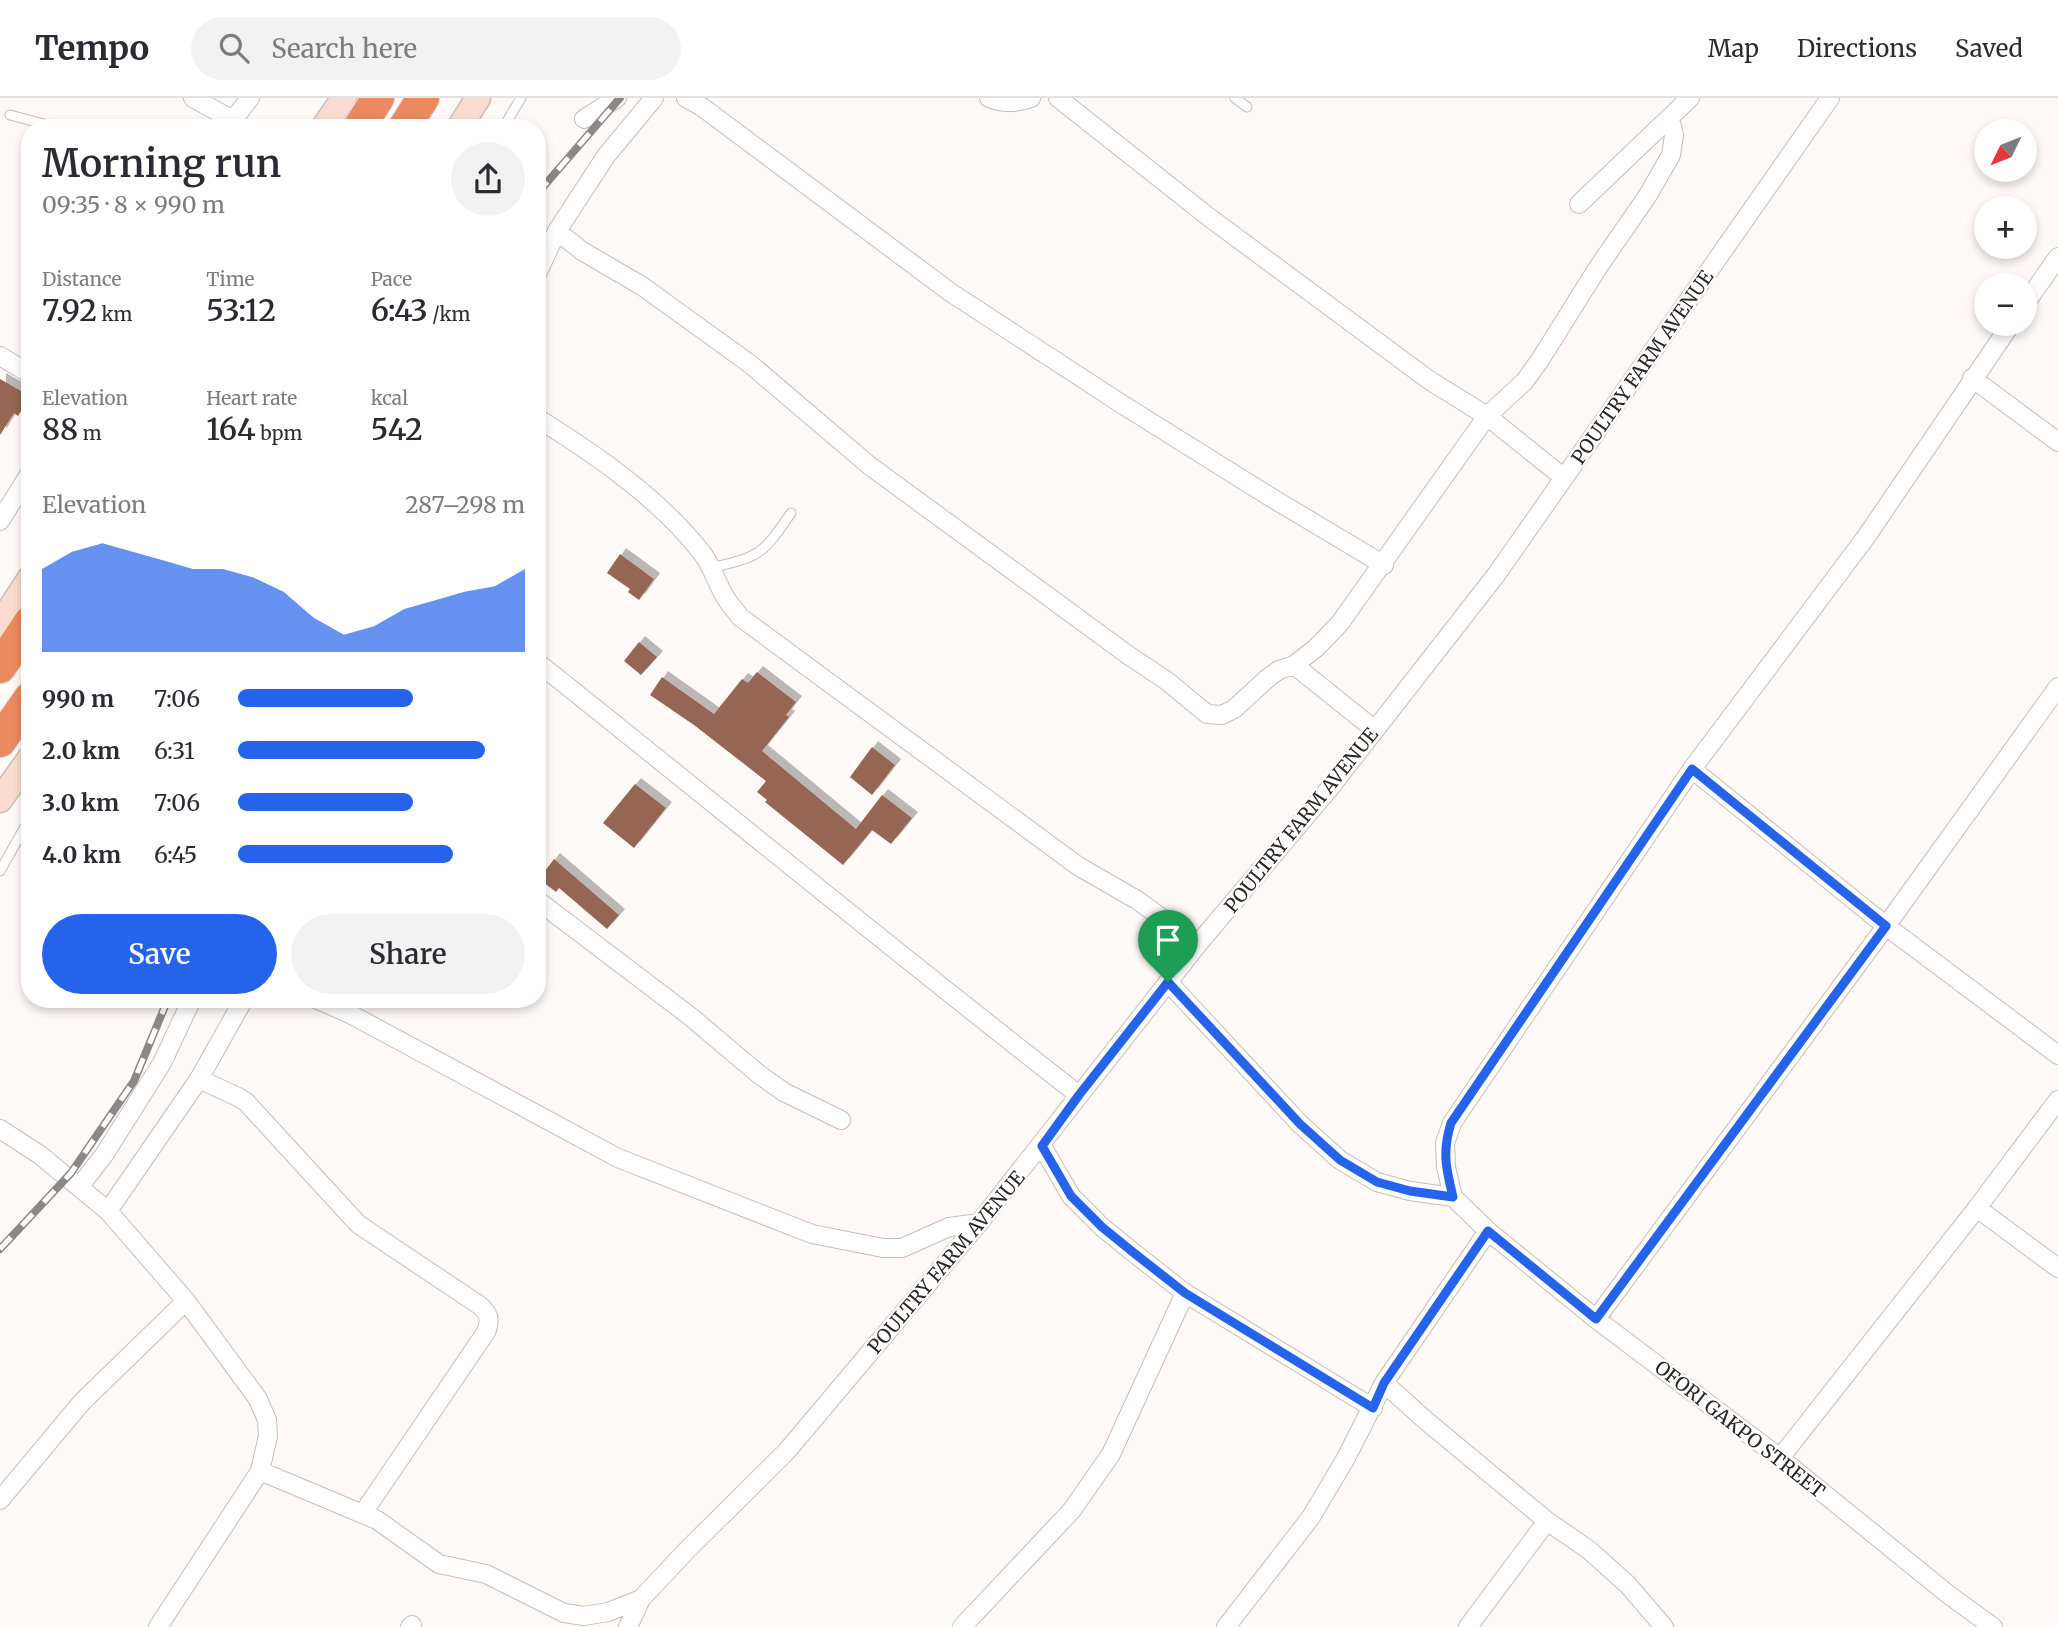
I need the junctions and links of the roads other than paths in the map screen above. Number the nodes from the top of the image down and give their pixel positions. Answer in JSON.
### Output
{"nodes":[{"id":1,"x":193,"y":98,"type":"edge"},
{"id":2,"x":250,"y":98,"type":"edge"},
{"id":3,"x":344,"y":98,"type":"edge"},
{"id":4,"x":378,"y":98,"type":"edge"},
{"id":5,"x":423,"y":98,"type":"edge"},
{"id":6,"x":478,"y":98,"type":"edge"},
{"id":7,"x":521,"y":98,"type":"edge"},
{"id":8,"x":617,"y":98,"type":"edge"},
{"id":9,"x":654,"y":98,"type":"edge"},
{"id":10,"x":686,"y":98,"type":"edge"},
{"id":11,"x":989,"y":98,"type":"edge"},
{"id":12,"x":1031,"y":98,"type":"edge"},
{"id":13,"x":1058,"y":98,"type":"edge"},
{"id":14,"x":1235,"y":98,"type":"edge"},
{"id":15,"x":1690,"y":98,"type":"edge"},
{"id":16,"x":1830,"y":98,"type":"edge"},
{"id":17,"x":705,"y":103,"type":"edge"},
{"id":18,"x":1247,"y":107,"type":"dead end"},
{"id":19,"x":10,"y":115,"type":"dead end"},
{"id":20,"x":1670,"y":118,"type":"junction"},
{"id":21,"x":25,"y":119,"type":"edge"},
{"id":22,"x":224,"y":119,"type":"edge"},
{"id":23,"x":235,"y":119,"type":"edge"},
{"id":24,"x":329,"y":119,"type":"edge"},
{"id":25,"x":365,"y":119,"type":"edge"},
{"id":26,"x":410,"y":119,"type":"edge"},
{"id":27,"x":465,"y":119,"type":"edge"},
{"id":28,"x":508,"y":119,"type":"edge"},
{"id":29,"x":584,"y":119,"type":"dead end"},
{"id":30,"x":1579,"y":204,"type":"dead end"},
{"id":31,"x":557,"y":231,"type":"junction"},
{"id":32,"x":546,"y":255,"type":"edge"},
{"id":33,"x":2058,"y":257,"type":"edge"},
{"id":34,"x":2037,"y":287,"type":"edge"},
{"id":35,"x":2002,"y":336,"type":"edge"},
{"id":36,"x":0,"y":356,"type":"edge"},
{"id":37,"x":21,"y":369,"type":"edge"},
{"id":38,"x":1972,"y":378,"type":"junction"},
{"id":39,"x":1487,"y":416,"type":"junction"},
{"id":40,"x":546,"y":424,"type":"edge"},
{"id":41,"x":2058,"y":442,"type":"edge"},
{"id":42,"x":1564,"y":478,"type":"junction"},
{"id":43,"x":21,"y":487,"type":"edge"},
{"id":44,"x":791,"y":513,"type":"dead end"},
{"id":45,"x":0,"y":521,"type":"edge"},
{"id":46,"x":1384,"y":565,"type":"junction"},
{"id":47,"x":711,"y":568,"type":"junction"},
{"id":48,"x":21,"y":592,"type":"edge"},
{"id":49,"x":0,"y":624,"type":"edge"},
{"id":50,"x":21,"y":636,"type":"edge"},
{"id":51,"x":1294,"y":665,"type":"junction"},
{"id":52,"x":0,"y":667,"type":"edge"},
{"id":53,"x":546,"y":669,"type":"edge"},
{"id":54,"x":2058,"y":687,"type":"edge"},
{"id":55,"x":21,"y":711,"type":"edge"},
{"id":56,"x":1375,"y":730,"type":"junction"},
{"id":57,"x":0,"y":741,"type":"edge"},
{"id":58,"x":1692,"y":769,"type":"junction"},
{"id":59,"x":21,"y":771,"type":"edge"},
{"id":60,"x":0,"y":800,"type":"edge"},
{"id":61,"x":21,"y":834,"type":"edge"},
{"id":62,"x":0,"y":871,"type":"edge"},
{"id":63,"x":546,"y":907,"type":"edge"},
{"id":64,"x":1886,"y":926,"type":"junction"},
{"id":65,"x":1198,"y":944,"type":"junction"},
{"id":66,"x":1168,"y":982,"type":"junction"},
{"id":67,"x":188,"y":1008,"type":"edge"},
{"id":68,"x":239,"y":1008,"type":"edge"},
{"id":69,"x":336,"y":1008,"type":"edge"},
{"id":70,"x":2058,"y":1055,"type":"edge"},
{"id":71,"x":199,"y":1079,"type":"junction"},
{"id":72,"x":1079,"y":1095,"type":"junction"},
{"id":73,"x":2058,"y":1100,"type":"edge"},
{"id":74,"x":841,"y":1120,"type":"dead end"},
{"id":75,"x":0,"y":1129,"type":"edge"},
{"id":76,"x":1042,"y":1146,"type":"junction"},
{"id":77,"x":79,"y":1187,"type":"junction"},
{"id":78,"x":1453,"y":1197,"type":"junction"},
{"id":79,"x":1977,"y":1208,"type":"junction"},
{"id":80,"x":108,"y":1211,"type":"junction"},
{"id":81,"x":979,"y":1223,"type":"junction"},
{"id":82,"x":1488,"y":1231,"type":"junction"},
{"id":83,"x":2058,"y":1268,"type":"edge"},
{"id":84,"x":1185,"y":1293,"type":"junction"},
{"id":85,"x":186,"y":1301,"type":"junction"},
{"id":86,"x":1596,"y":1319,"type":"junction"},
{"id":87,"x":1384,"y":1383,"type":"junction"},
{"id":88,"x":1373,"y":1408,"type":"junction"},
{"id":89,"x":1780,"y":1458,"type":"junction"},
{"id":90,"x":260,"y":1471,"type":"junction"},
{"id":91,"x":0,"y":1500,"type":"edge"},
{"id":92,"x":363,"y":1513,"type":"junction"},
{"id":93,"x":1546,"y":1521,"type":"junction"},
{"id":94,"x":641,"y":1599,"type":"junction"},
{"id":95,"x":569,"y":1620,"type":"edge"},
{"id":96,"x":1666,"y":1626,"type":"edge"},
{"id":97,"x":158,"y":1627,"type":"edge"},
{"id":98,"x":628,"y":1627,"type":"edge"},
{"id":99,"x":962,"y":1627,"type":"edge"},
{"id":100,"x":1226,"y":1627,"type":"edge"},
{"id":101,"x":1468,"y":1627,"type":"edge"},
{"id":102,"x":1993,"y":1627,"type":"edge"}],
"edges":[{"from":1,"to":22,"type":"street"},
{"from":2,"to":23,"type":"street"},
{"from":3,"to":24,"type":"main road"},
{"from":4,"to":25,"type":"highway"},
{"from":5,"to":26,"type":"highway"},
{"from":6,"to":27,"type":"main road"},
{"from":7,"to":28,"type":"lane"},
{"from":8,"to":29,"type":"street"},
{"from":9,"to":31,"type":"street"},
{"from":10,"to":17,"type":"street"},
{"from":11,"to":12,"type":"street"},
{"from":13,"to":39,"type":"street"},
{"from":14,"to":18,"type":"lane"},
{"from":15,"to":20,"type":"street"},
{"from":16,"to":42,"type":"street","name":"POULTRY FARM AVENUE"},
{"from":17,"to":46,"type":"street"},
{"from":19,"to":21,"type":"lane"},
{"from":20,"to":30,"type":"street"},
{"from":20,"to":39,"type":"street"},
{"from":31,"to":32,"type":"street"},
{"from":31,"to":51,"type":"street"},
{"from":33,"to":34,"type":"street"},
{"from":35,"to":38,"type":"street"},
{"from":36,"to":37,"type":"street"},
{"from":38,"to":41,"type":"street"},
{"from":38,"to":58,"type":"street"},
{"from":39,"to":42,"type":"street"},
{"from":39,"to":46,"type":"street"},
{"from":40,"to":47,"type":"street"},
{"from":42,"to":56,"type":"street","name":"POULTRY FARM AVENUE"},
{"from":43,"to":45,"type":"street"},
{"from":44,"to":47,"type":"lane"},
{"from":46,"to":51,"type":"street"},
{"from":47,"to":65,"type":"street"},
{"from":48,"to":49,"type":"main road"},
{"from":50,"to":52,"type":"highway"},
{"from":51,"to":56,"type":"street"},
{"from":53,"to":72,"type":"street"},
{"from":54,"to":64,"type":"street"},
{"from":55,"to":57,"type":"highway"},
{"from":56,"to":65,"type":"street","name":"POULTRY FARM AVENUE"},
{"from":58,"to":64,"type":"street"},
{"from":58,"to":78,"type":"street"},
{"from":59,"to":60,"type":"main road"},
{"from":61,"to":62,"type":"lane"},
{"from":63,"to":74,"type":"street"},
{"from":64,"to":70,"type":"street"},
{"from":64,"to":86,"type":"street"},
{"from":65,"to":66,"type":"street","name":"POULTRY FARM AVENUE"},
{"from":66,"to":72,"type":"street","name":"POULTRY FARM AVENUE"},
{"from":66,"to":78,"type":"street"},
{"from":67,"to":77,"type":"street"},
{"from":68,"to":71,"type":"street"},
{"from":69,"to":81,"type":"street"},
{"from":71,"to":80,"type":"street"},
{"from":71,"to":92,"type":"street"},
{"from":72,"to":76,"type":"street","name":"POULTRY FARM AVENUE"},
{"from":73,"to":79,"type":"street"},
{"from":75,"to":77,"type":"street"},
{"from":76,"to":81,"type":"street","name":"POULTRY FARM AVENUE"},
{"from":76,"to":84,"type":"street"},
{"from":77,"to":80,"type":"street"},
{"from":78,"to":82,"type":"street","name":"OFORI GAKPO STREET"},
{"from":79,"to":83,"type":"street"},
{"from":79,"to":89,"type":"street"},
{"from":80,"to":85,"type":"street"},
{"from":81,"to":94,"type":"street","name":"POULTRY FARM AVENUE"},
{"from":82,"to":86,"type":"street","name":"OFORI GAKPO STREET"},
{"from":82,"to":87,"type":"street"},
{"from":84,"to":88,"type":"street"},
{"from":84,"to":99,"type":"street"},
{"from":85,"to":90,"type":"street"},
{"from":85,"to":91,"type":"street"},
{"from":86,"to":89,"type":"street","name":"OFORI GAKPO STREET"},
{"from":87,"to":88,"type":"street"},
{"from":87,"to":93,"type":"street"},
{"from":88,"to":100,"type":"street"},
{"from":89,"to":102,"type":"street","name":"OFORI GAKPO STREET"},
{"from":90,"to":92,"type":"street"},
{"from":90,"to":97,"type":"street"},
{"from":92,"to":95,"type":"street"},
{"from":93,"to":96,"type":"street"},
{"from":93,"to":101,"type":"street"},
{"from":94,"to":95,"type":"street"},
{"from":94,"to":98,"type":"street"}]}
